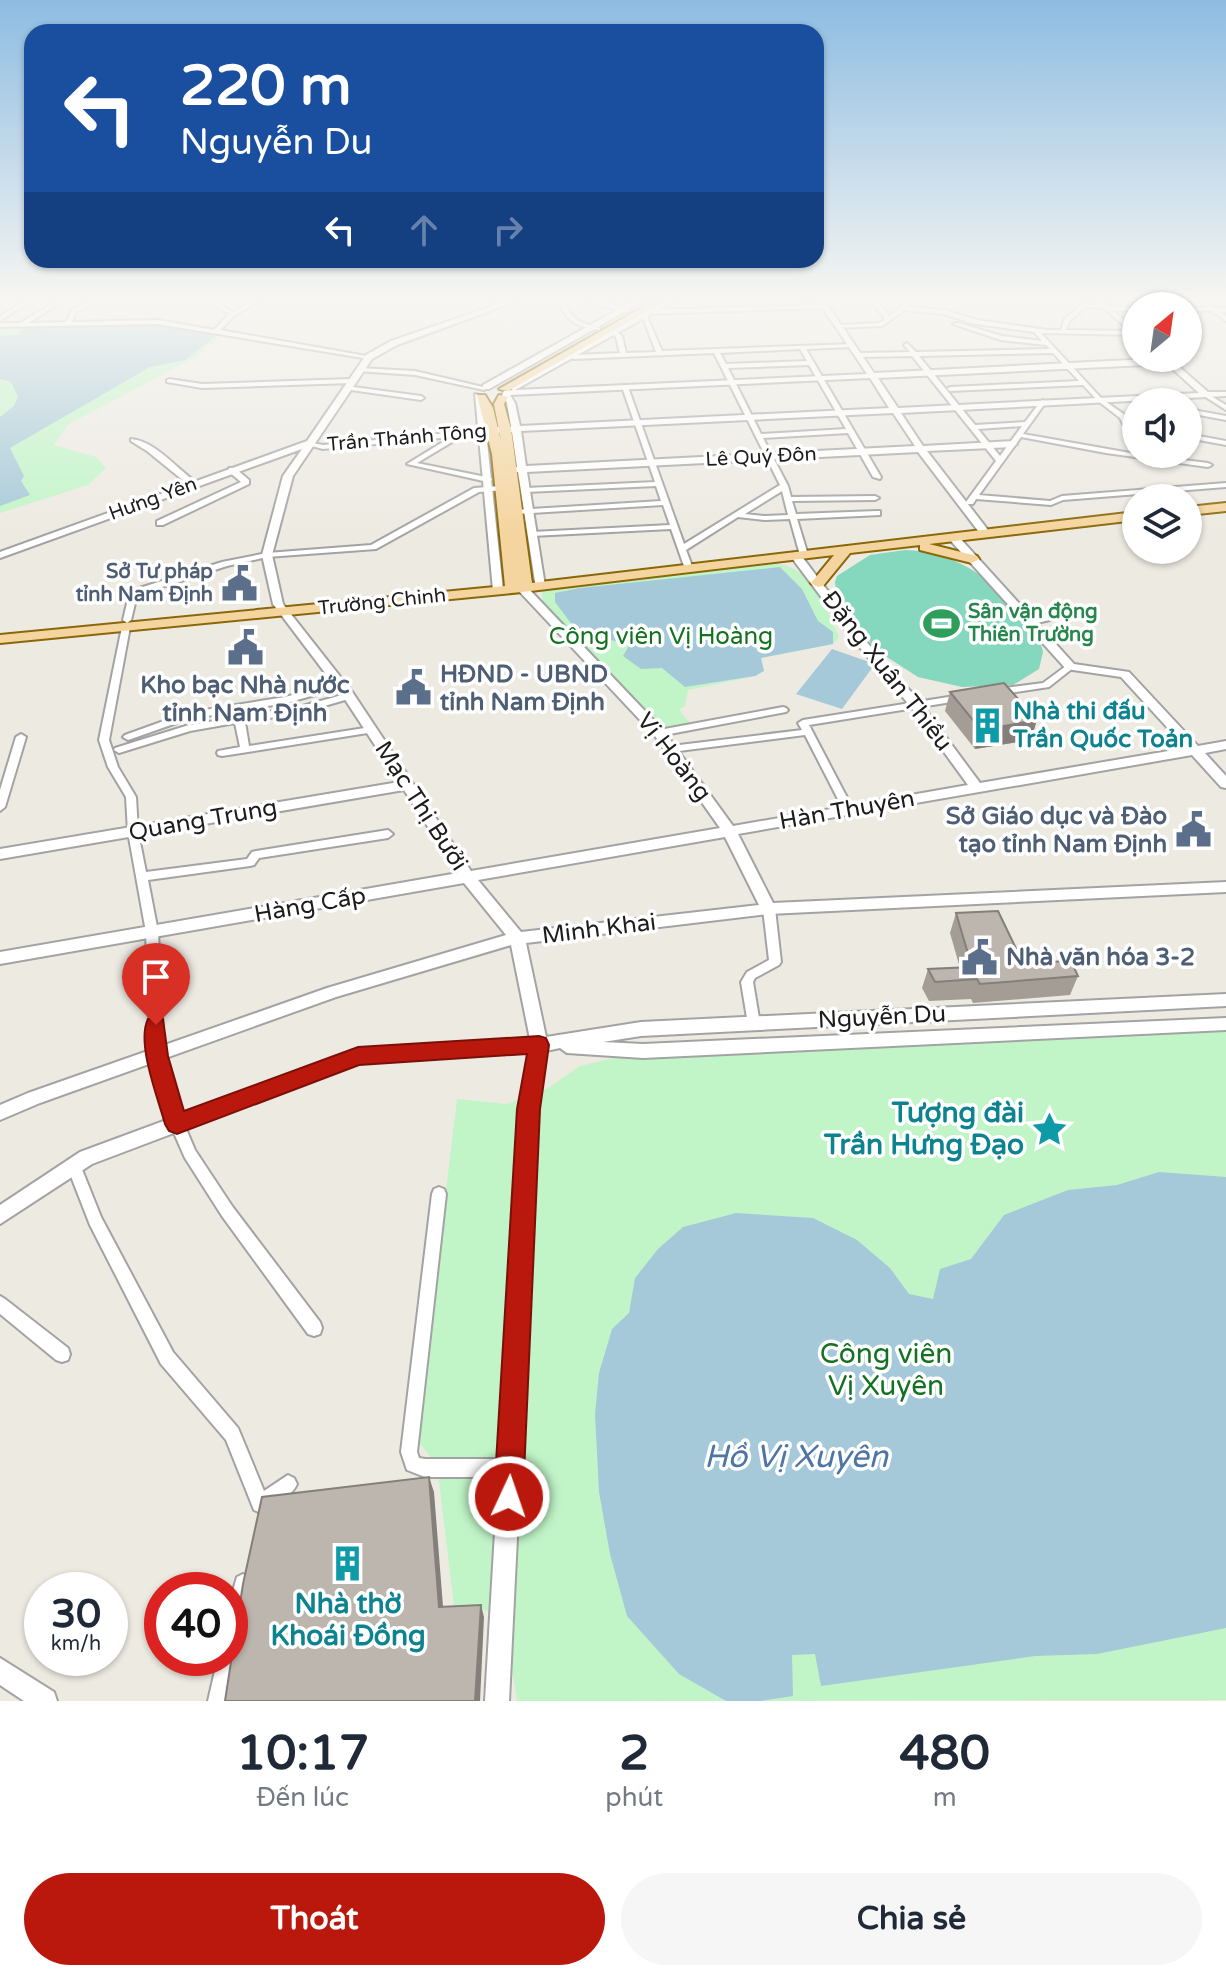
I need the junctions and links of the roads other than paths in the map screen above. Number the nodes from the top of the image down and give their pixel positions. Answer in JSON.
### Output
{"nodes":[{"id":1,"x":354,"y":377,"type":"edge"},
{"id":2,"x":432,"y":377,"type":"edge"},
{"id":3,"x":512,"y":377,"type":"edge"},
{"id":4,"x":527,"y":377,"type":"edge"},
{"id":5,"x":729,"y":377,"type":"edge"},
{"id":6,"x":811,"y":377,"type":"edge"},
{"id":7,"x":819,"y":377,"type":"edge"},
{"id":8,"x":874,"y":377,"type":"edge"},
{"id":9,"x":933,"y":377,"type":"edge"},
{"id":10,"x":1080,"y":377,"type":"edge"},
{"id":11,"x":1186,"y":377,"type":"edge"},
{"id":12,"x":169,"y":381,"type":"dead end"},
{"id":13,"x":731,"y":381,"type":"junction"},
{"id":14,"x":1085,"y":383,"type":"junction"},
{"id":15,"x":348,"y":385,"type":"junction"},
{"id":16,"x":625,"y":387,"type":"junction"},
{"id":17,"x":950,"y":389,"type":"dead end"},
{"id":18,"x":484,"y":391,"type":"junction"},
{"id":19,"x":505,"y":393,"type":"junction"},
{"id":20,"x":1226,"y":394,"type":"edge"},
{"id":21,"x":1206,"y":395,"type":"junction"},
{"id":22,"x":1202,"y":396,"type":"edge"},
{"id":23,"x":421,"y":398,"type":"dead end"},
{"id":24,"x":1100,"y":400,"type":"junction"},
{"id":25,"x":1122,"y":400,"type":"edge"},
{"id":26,"x":1043,"y":402,"type":"junction"},
{"id":27,"x":957,"y":407,"type":"junction"},
{"id":28,"x":1226,"y":408,"type":"edge"},
{"id":29,"x":895,"y":409,"type":"junction"},
{"id":30,"x":840,"y":413,"type":"junction"},
{"id":31,"x":1202,"y":414,"type":"edge"},
{"id":32,"x":1122,"y":416,"type":"edge"},
{"id":33,"x":749,"y":417,"type":"junction"},
{"id":34,"x":1226,"y":418,"type":"edge"},
{"id":35,"x":638,"y":423,"type":"junction"},
{"id":36,"x":1027,"y":424,"type":"junction"},
{"id":37,"x":972,"y":427,"type":"junction"},
{"id":38,"x":499,"y":430,"type":"junction"},
{"id":39,"x":851,"y":431,"type":"junction"},
{"id":40,"x":463,"y":433,"type":"junction"},
{"id":41,"x":759,"y":436,"type":"junction"},
{"id":42,"x":1202,"y":439,"type":"edge"},
{"id":43,"x":133,"y":440,"type":"dead end"},
{"id":44,"x":1016,"y":440,"type":"junction"},
{"id":45,"x":1226,"y":443,"type":"edge"},
{"id":46,"x":307,"y":444,"type":"junction"},
{"id":47,"x":986,"y":445,"type":"junction"},
{"id":48,"x":921,"y":449,"type":"junction"},
{"id":49,"x":862,"y":452,"type":"junction"},
{"id":50,"x":769,"y":456,"type":"junction"},
{"id":51,"x":1000,"y":461,"type":"junction"},
{"id":52,"x":652,"y":463,"type":"junction"},
{"id":53,"x":1208,"y":465,"type":"dead end"},
{"id":54,"x":523,"y":469,"type":"junction"},
{"id":55,"x":232,"y":470,"type":"junction"},
{"id":56,"x":509,"y":470,"type":"junction"},
{"id":57,"x":877,"y":477,"type":"dead end"},
{"id":58,"x":193,"y":484,"type":"junction"},
{"id":59,"x":659,"y":484,"type":"junction"},
{"id":60,"x":492,"y":485,"type":"junction"},
{"id":61,"x":1226,"y":485,"type":"edge"},
{"id":62,"x":784,"y":486,"type":"junction"},
{"id":63,"x":526,"y":490,"type":"junction"},
{"id":64,"x":974,"y":497,"type":"junction"},
{"id":65,"x":875,"y":498,"type":"dead end"},
{"id":66,"x":790,"y":499,"type":"junction"},
{"id":67,"x":666,"y":503,"type":"junction"},
{"id":68,"x":965,"y":509,"type":"junction"},
{"id":69,"x":1226,"y":509,"type":"edge"},
{"id":70,"x":515,"y":512,"type":"junction"},
{"id":71,"x":529,"y":512,"type":"junction"},
{"id":72,"x":1202,"y":512,"type":"edge"},
{"id":73,"x":877,"y":513,"type":"dead end"},
{"id":74,"x":737,"y":515,"type":"junction"},
{"id":75,"x":793,"y":518,"type":"junction"},
{"id":76,"x":1122,"y":519,"type":"edge"},
{"id":77,"x":160,"y":523,"type":"dead end"},
{"id":78,"x":674,"y":527,"type":"junction"},
{"id":79,"x":532,"y":534,"type":"junction"},
{"id":80,"x":986,"y":534,"type":"junction"},
{"id":81,"x":954,"y":538,"type":"junction"},
{"id":82,"x":911,"y":543,"type":"junction"},
{"id":83,"x":682,"y":549,"type":"junction"},
{"id":84,"x":845,"y":551,"type":"junction"},
{"id":85,"x":0,"y":555,"type":"edge"},
{"id":86,"x":267,"y":555,"type":"junction"},
{"id":87,"x":800,"y":556,"type":"junction"},
{"id":88,"x":762,"y":559,"type":"junction"},
{"id":89,"x":972,"y":559,"type":"junction"},
{"id":90,"x":688,"y":566,"type":"junction"},
{"id":91,"x":818,"y":583,"type":"junction"},
{"id":92,"x":519,"y":585,"type":"junction"},
{"id":93,"x":281,"y":608,"type":"junction"},
{"id":94,"x":1063,"y":614,"type":"dead end"},
{"id":95,"x":1029,"y":622,"type":"junction"},
{"id":96,"x":126,"y":623,"type":"junction"},
{"id":97,"x":0,"y":636,"type":"edge"},
{"id":98,"x":1070,"y":666,"type":"junction"},
{"id":99,"x":345,"y":691,"type":"junction"},
{"id":100,"x":988,"y":694,"type":"edge"},
{"id":101,"x":974,"y":696,"type":"edge"},
{"id":102,"x":916,"y":705,"type":"junction"},
{"id":103,"x":236,"y":708,"type":"junction"},
{"id":104,"x":783,"y":710,"type":"dead end"},
{"id":105,"x":240,"y":720,"type":"junction"},
{"id":106,"x":371,"y":730,"type":"junction"},
{"id":107,"x":808,"y":732,"type":"junction"},
{"id":108,"x":659,"y":733,"type":"junction"},
{"id":109,"x":21,"y":737,"type":"dead end"},
{"id":110,"x":128,"y":737,"type":"dead end"},
{"id":111,"x":1226,"y":745,"type":"edge"},
{"id":112,"x":245,"y":749,"type":"junction"},
{"id":113,"x":671,"y":749,"type":"junction"},
{"id":114,"x":119,"y":750,"type":"dead end"},
{"id":115,"x":1195,"y":750,"type":"junction"},
{"id":116,"x":222,"y":753,"type":"dead end"},
{"id":117,"x":1226,"y":784,"type":"edge"},
{"id":118,"x":406,"y":785,"type":"junction"},
{"id":119,"x":977,"y":788,"type":"junction"},
{"id":120,"x":0,"y":807,"type":"edge"},
{"id":121,"x":848,"y":809,"type":"junction"},
{"id":122,"x":729,"y":830,"type":"junction"},
{"id":123,"x":133,"y":832,"type":"junction"},
{"id":124,"x":388,"y":834,"type":"dead end"},
{"id":125,"x":0,"y":854,"type":"edge"},
{"id":126,"x":141,"y":877,"type":"junction"},
{"id":127,"x":468,"y":878,"type":"junction"},
{"id":128,"x":1226,"y":887,"type":"edge"},
{"id":129,"x":769,"y":909,"type":"junction"},
{"id":130,"x":152,"y":932,"type":"junction"},
{"id":131,"x":517,"y":938,"type":"junction"},
{"id":132,"x":0,"y":958,"type":"edge"},
{"id":133,"x":1226,"y":1000,"type":"edge"},
{"id":134,"x":754,"y":1024,"type":"junction"},
{"id":135,"x":1226,"y":1024,"type":"edge"},
{"id":136,"x":539,"y":1045,"type":"junction"},
{"id":137,"x":157,"y":1056,"type":"junction"},
{"id":138,"x":0,"y":1113,"type":"edge"},
{"id":139,"x":177,"y":1124,"type":"junction"},
{"id":140,"x":74,"y":1166,"type":"junction"},
{"id":141,"x":439,"y":1194,"type":"dead end"},
{"id":142,"x":0,"y":1215,"type":"edge"},
{"id":143,"x":0,"y":1304,"type":"edge"},
{"id":144,"x":314,"y":1328,"type":"dead end"},
{"id":145,"x":62,"y":1354,"type":"dead end"},
{"id":146,"x":510,"y":1468,"type":"junction"},
{"id":147,"x":288,"y":1484,"type":"dead end"},
{"id":148,"x":247,"y":1567,"type":"edge"},
{"id":149,"x":246,"y":1572,"type":"edge"},
{"id":150,"x":0,"y":1670,"type":"edge"},
{"id":151,"x":223,"y":1676,"type":"edge"},
{"id":152,"x":45,"y":1701,"type":"edge"},
{"id":153,"x":218,"y":1701,"type":"edge"},
{"id":154,"x":497,"y":1701,"type":"edge"}],
"edges":[{"from":1,"to":15,"type":"street","name":"Mạc Thị Bưởi"},
{"from":2,"to":18,"type":"street"},
{"from":3,"to":18,"type":"main road"},
{"from":4,"to":19,"type":"main road"},
{"from":5,"to":13,"type":"street"},
{"from":6,"to":13,"type":"street"},
{"from":7,"to":30,"type":"street"},
{"from":8,"to":29,"type":"street"},
{"from":9,"to":27,"type":"street"},
{"from":10,"to":14,"type":"street"},
{"from":11,"to":21,"type":"street"},
{"from":12,"to":15,"type":"street"},
{"from":13,"to":16,"type":"street"},
{"from":13,"to":33,"type":"street"},
{"from":14,"to":17,"type":"street"},
{"from":14,"to":24,"type":"street"},
{"from":15,"to":23,"type":"street"},
{"from":15,"to":46,"type":"street","name":"Mạc Thị Bưởi"},
{"from":16,"to":19,"type":"street"},
{"from":16,"to":35,"type":"street"},
{"from":18,"to":19,"type":"main road"},
{"from":18,"to":38,"type":"main road"},
{"from":19,"to":38,"type":"main road"},
{"from":20,"to":21,"type":"street","name":"Trần Thánh Tông"},
{"from":21,"to":22,"type":"street","name":"Trần Thánh Tông"},
{"from":21,"to":28,"type":"street"},
{"from":24,"to":25,"type":"street","name":"Trần Thánh Tông"},
{"from":24,"to":26,"type":"street","name":"Trần Thánh Tông"},
{"from":24,"to":32,"type":"street"},
{"from":26,"to":27,"type":"street","name":"Trần Thánh Tông"},
{"from":26,"to":36,"type":"street"},
{"from":27,"to":29,"type":"street","name":"Trần Thánh Tông"},
{"from":27,"to":37,"type":"street"},
{"from":29,"to":30,"type":"street","name":"Trần Thánh Tông"},
{"from":29,"to":48,"type":"street"},
{"from":30,"to":33,"type":"street","name":"Trần Thánh Tông"},
{"from":30,"to":39,"type":"street"},
{"from":31,"to":34,"type":"street"},
{"from":33,"to":35,"type":"street","name":"Trần Thánh Tông"},
{"from":33,"to":41,"type":"street"},
{"from":35,"to":38,"type":"street","name":"Trần Thánh Tông"},
{"from":35,"to":52,"type":"street"},
{"from":36,"to":37,"type":"street"},
{"from":36,"to":44,"type":"street"},
{"from":37,"to":47,"type":"street"},
{"from":38,"to":40,"type":"street","name":"Trần Thánh Tông"},
{"from":38,"to":54,"type":"street"},
{"from":38,"to":56,"type":"main road"},
{"from":38,"to":60,"type":"main road"},
{"from":39,"to":41,"type":"street"},
{"from":39,"to":49,"type":"street"},
{"from":40,"to":46,"type":"street","name":"Trần Thánh Tông"},
{"from":40,"to":60,"type":"street"},
{"from":41,"to":50,"type":"street"},
{"from":42,"to":45,"type":"street"},
{"from":43,"to":58,"type":"street"},
{"from":44,"to":47,"type":"street","name":"Lê Quý Đôn"},
{"from":44,"to":51,"type":"street"},
{"from":44,"to":53,"type":"street"},
{"from":46,"to":55,"type":"street","name":"Hưng Yên"},
{"from":46,"to":86,"type":"street","name":"Mạc Thị Bưởi"},
{"from":47,"to":48,"type":"street","name":"Lê Quý Đôn"},
{"from":47,"to":51,"type":"street"},
{"from":48,"to":49,"type":"street","name":"Lê Quý Đôn"},
{"from":48,"to":68,"type":"street"},
{"from":49,"to":50,"type":"street","name":"Lê Quý Đôn"},
{"from":49,"to":57,"type":"street"},
{"from":50,"to":52,"type":"street","name":"Lê Quý Đôn"},
{"from":50,"to":62,"type":"street"},
{"from":51,"to":64,"type":"street"},
{"from":52,"to":54,"type":"street","name":"Lê Quý Đôn"},
{"from":52,"to":59,"type":"street"},
{"from":54,"to":56,"type":"street","name":"Lê Quý Đôn"},
{"from":54,"to":63,"type":"street"},
{"from":55,"to":58,"type":"street","name":"Hưng Yên"},
{"from":55,"to":77,"type":"street"},
{"from":56,"to":70,"type":"main road"},
{"from":58,"to":85,"type":"street","name":"Hưng Yên"},
{"from":59,"to":63,"type":"street"},
{"from":59,"to":67,"type":"street"},
{"from":60,"to":86,"type":"street"},
{"from":60,"to":92,"type":"main road"},
{"from":61,"to":64,"type":"street"},
{"from":62,"to":66,"type":"street"},
{"from":62,"to":74,"type":"street"},
{"from":63,"to":71,"type":"street"},
{"from":64,"to":68,"type":"street"},
{"from":65,"to":66,"type":"street"},
{"from":66,"to":75,"type":"street"},
{"from":67,"to":71,"type":"street"},
{"from":67,"to":78,"type":"street"},
{"from":68,"to":80,"type":"street"},
{"from":69,"to":72,"type":"main road"},
{"from":70,"to":71,"type":"street"},
{"from":70,"to":92,"type":"main road"},
{"from":71,"to":79,"type":"street"},
{"from":73,"to":75,"type":"street"},
{"from":74,"to":75,"type":"street"},
{"from":74,"to":83,"type":"street"},
{"from":75,"to":87,"type":"street"},
{"from":76,"to":80,"type":"main road","name":"Trường Chinh"},
{"from":78,"to":79,"type":"street"},
{"from":78,"to":83,"type":"street"},
{"from":79,"to":92,"type":"street"},
{"from":80,"to":81,"type":"main road","name":"Trường Chinh"},
{"from":81,"to":82,"type":"main road","name":"Trường Chinh"},
{"from":81,"to":89,"type":"street"},
{"from":82,"to":84,"type":"main road","name":"Trường Chinh"},
{"from":82,"to":89,"type":"main road"},
{"from":83,"to":90,"type":"street"},
{"from":84,"to":87,"type":"main road","name":"Trường Chinh"},
{"from":84,"to":91,"type":"main road"},
{"from":86,"to":93,"type":"street","name":"Mạc Thị Bưởi"},
{"from":86,"to":96,"type":"street"},
{"from":87,"to":88,"type":"main road","name":"Trường Chinh"},
{"from":87,"to":91,"type":"street","name":"Đặng Xuân Thiều"},
{"from":88,"to":90,"type":"main road","name":"Trường Chinh"},
{"from":88,"to":92,"type":"main road","name":"Trường Chinh"},
{"from":89,"to":95,"type":"street"},
{"from":90,"to":92,"type":"main road","name":"Trường Chinh"},
{"from":91,"to":102,"type":"street","name":"Đặng Xuân Thiều"},
{"from":92,"to":93,"type":"main road","name":"Trường Chinh"},
{"from":92,"to":108,"type":"street","name":"Vị Hoàng"},
{"from":93,"to":96,"type":"main road","name":"Trường Chinh"},
{"from":93,"to":99,"type":"street","name":"Mạc Thị Bưởi"},
{"from":94,"to":95,"type":"street"},
{"from":95,"to":98,"type":"street"},
{"from":96,"to":97,"type":"main road","name":"Trường Chinh"},
{"from":96,"to":123,"type":"street"},
{"from":98,"to":100,"type":"street"},
{"from":98,"to":115,"type":"street"},
{"from":99,"to":103,"type":"street"},
{"from":99,"to":105,"type":"street"},
{"from":99,"to":106,"type":"street","name":"Mạc Thị Bưởi"},
{"from":101,"to":102,"type":"street"},
{"from":102,"to":107,"type":"street"},
{"from":102,"to":119,"type":"street","name":"Đặng Xuân Thiều"},
{"from":103,"to":105,"type":"street"},
{"from":103,"to":110,"type":"street"},
{"from":104,"to":108,"type":"street"},
{"from":105,"to":112,"type":"street"},
{"from":105,"to":114,"type":"street"},
{"from":106,"to":112,"type":"street"},
{"from":106,"to":118,"type":"street","name":"Mạc Thị Bưởi"},
{"from":107,"to":113,"type":"street"},
{"from":107,"to":121,"type":"street"},
{"from":108,"to":113,"type":"street","name":"Vị Hoàng"},
{"from":109,"to":120,"type":"street"},
{"from":111,"to":115,"type":"street","name":"Hàn Thuyên"},
{"from":112,"to":116,"type":"street"},
{"from":113,"to":122,"type":"street","name":"Vị Hoàng"},
{"from":115,"to":117,"type":"street"},
{"from":115,"to":119,"type":"street","name":"Hàn Thuyên"},
{"from":118,"to":123,"type":"street","name":"Quang Trung"},
{"from":118,"to":127,"type":"street","name":"Mạc Thị Bưởi"},
{"from":119,"to":121,"type":"street","name":"Hàn Thuyên"},
{"from":121,"to":122,"type":"street","name":"Hàn Thuyên"},
{"from":122,"to":127,"type":"street","name":"Hàn Thuyên"},
{"from":122,"to":129,"type":"street","name":"Vị Hoàng"},
{"from":123,"to":125,"type":"street","name":"Quang Trung"},
{"from":123,"to":126,"type":"street"},
{"from":124,"to":126,"type":"street"},
{"from":126,"to":130,"type":"street"},
{"from":127,"to":130,"type":"street","name":"Hàng Cấp"},
{"from":127,"to":131,"type":"street","name":"Mạc Thị Bưởi"},
{"from":128,"to":129,"type":"street","name":"Minh Khai"},
{"from":129,"to":131,"type":"street","name":"Minh Khai"},
{"from":129,"to":134,"type":"street"},
{"from":130,"to":132,"type":"street","name":"Hàng Cấp"},
{"from":130,"to":137,"type":"street"},
{"from":131,"to":136,"type":"street","name":"Mạc Thị Bưởi"},
{"from":131,"to":137,"type":"street","name":"Minh Khai"},
{"from":133,"to":134,"type":"street","name":"Nguyễn Du"},
{"from":134,"to":136,"type":"street","name":"Nguyễn Du"},
{"from":135,"to":136,"type":"street","name":"Nguyễn Du"},
{"from":136,"to":139,"type":"street","name":"Nguyễn Du"},
{"from":136,"to":146,"type":"street"},
{"from":137,"to":138,"type":"street","name":"Minh Khai"},
{"from":137,"to":139,"type":"street"},
{"from":139,"to":140,"type":"street","name":"Nguyễn Du"},
{"from":139,"to":144,"type":"street"},
{"from":140,"to":142,"type":"street","name":"Nguyễn Du"},
{"from":140,"to":147,"type":"street"},
{"from":141,"to":146,"type":"street"},
{"from":143,"to":145,"type":"street"},
{"from":146,"to":154,"type":"street"},
{"from":148,"to":149,"type":"street"},
{"from":150,"to":152,"type":"street"},
{"from":151,"to":153,"type":"street"}]}
